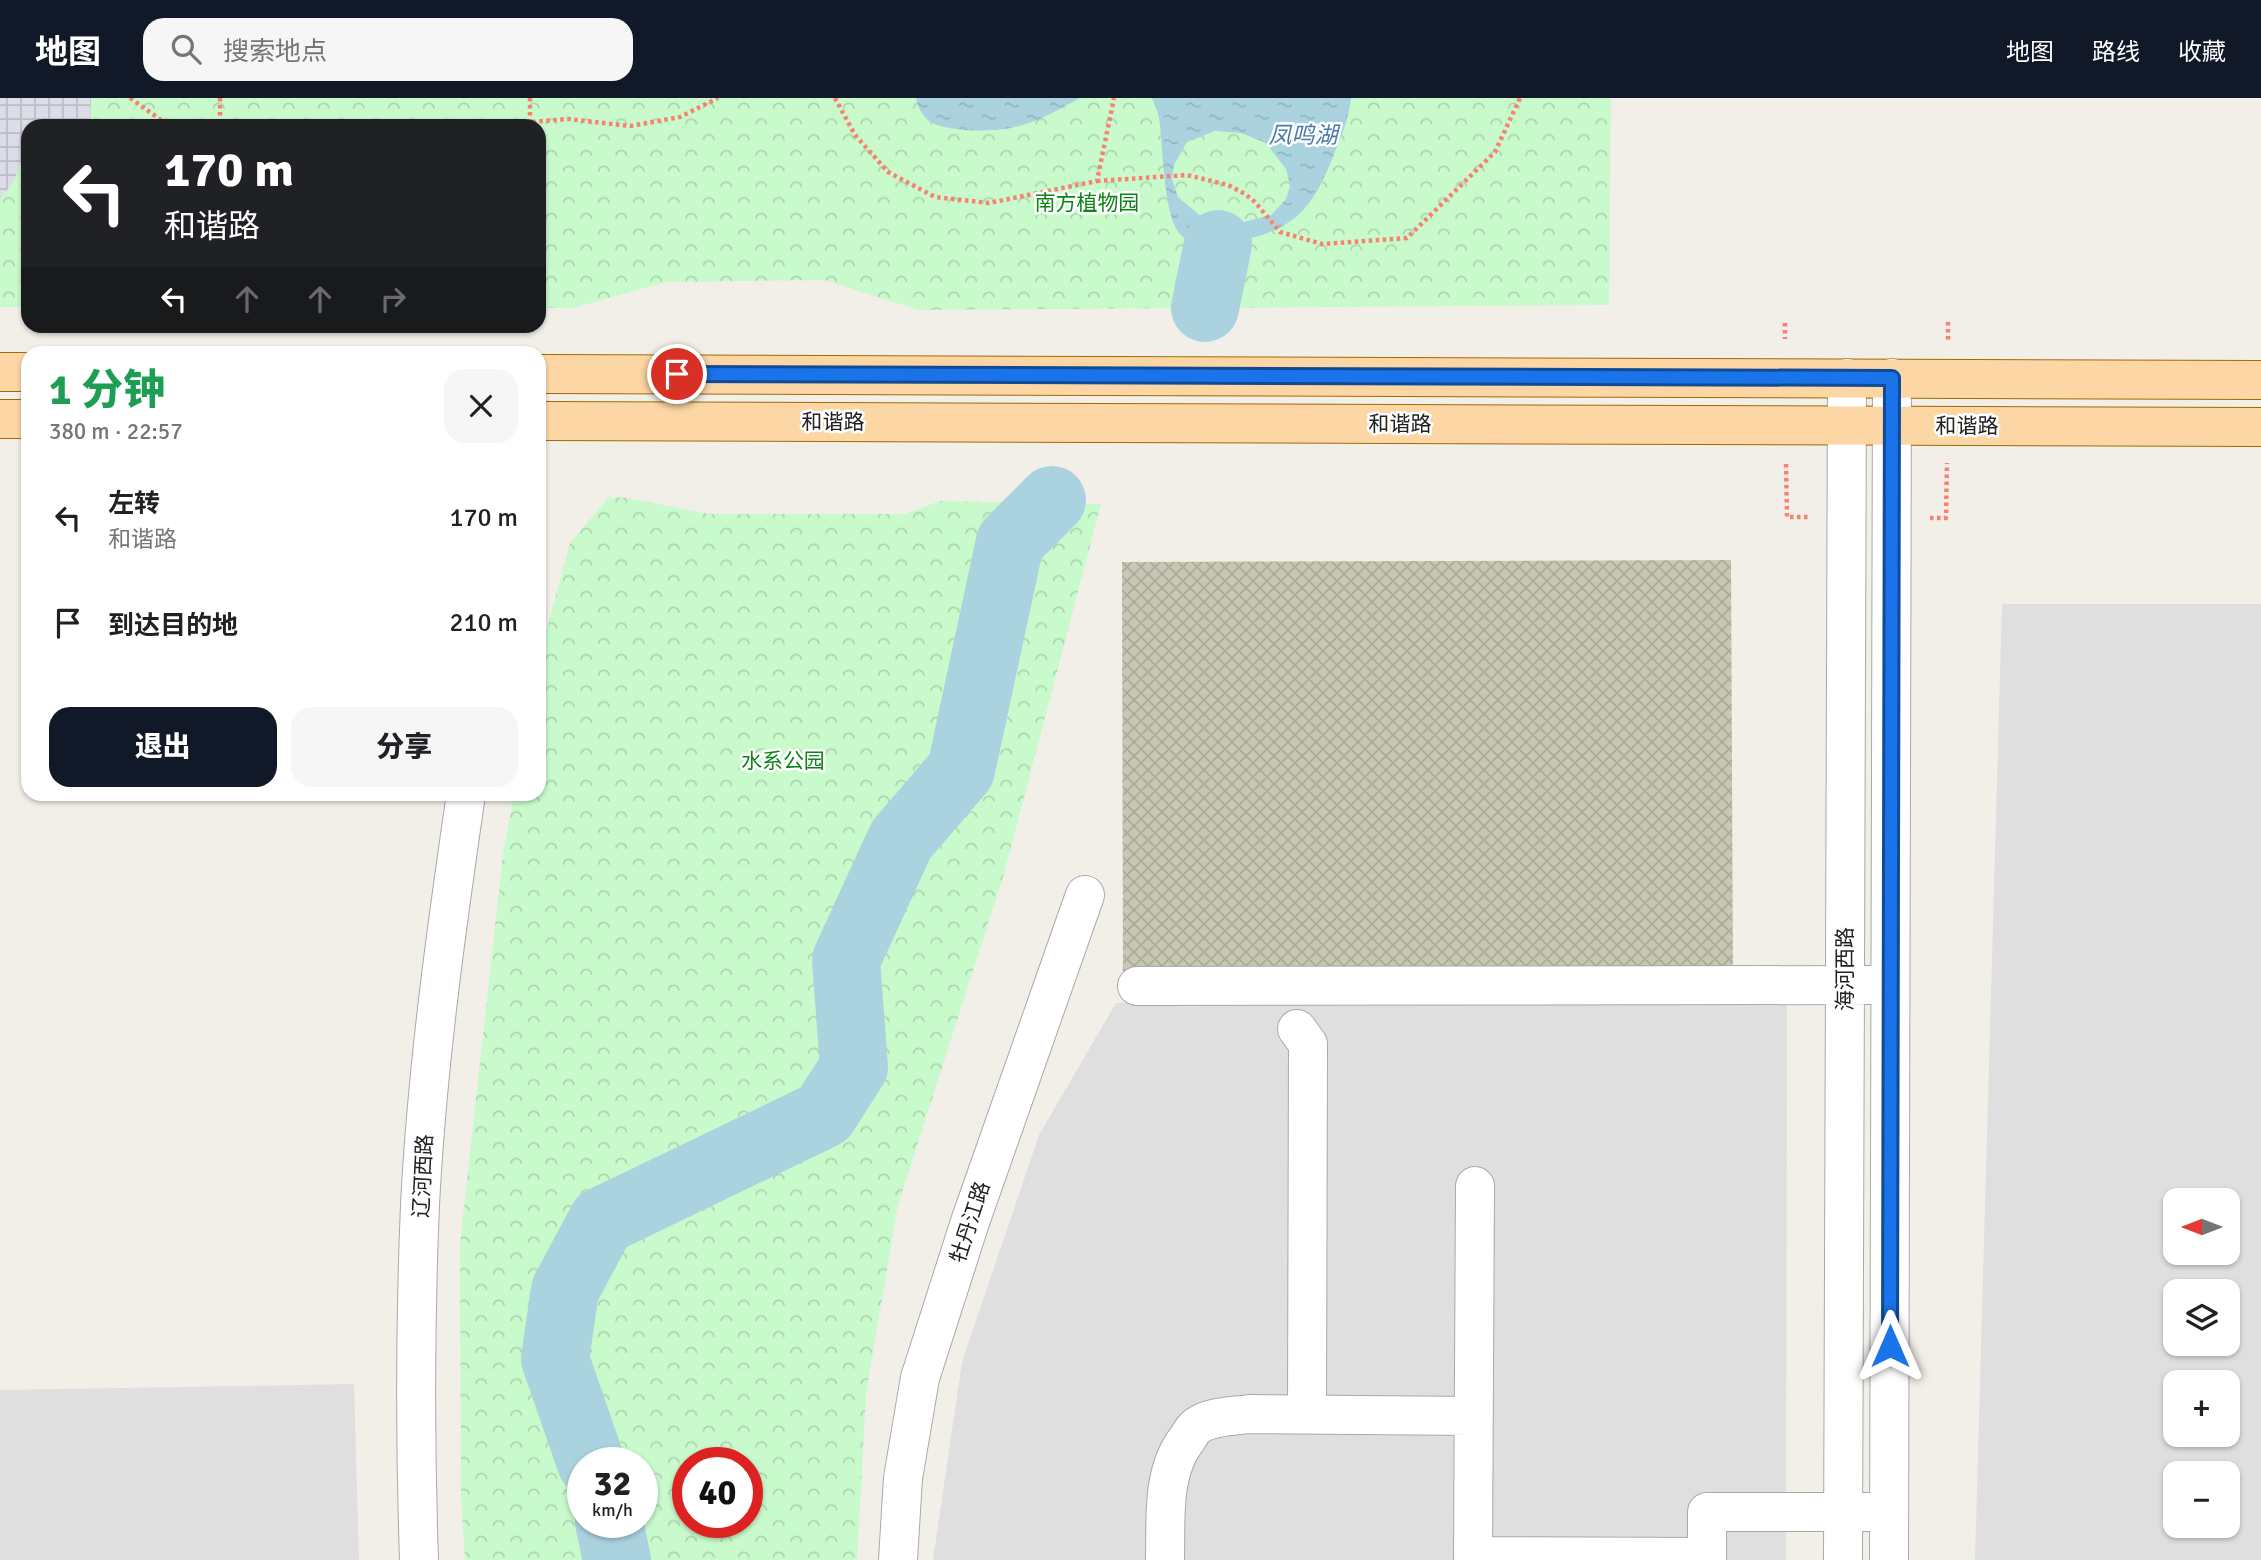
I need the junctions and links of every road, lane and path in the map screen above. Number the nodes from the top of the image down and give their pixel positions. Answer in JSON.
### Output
{"nodes":[{"id":1,"x":130,"y":98,"type":"edge"},
{"id":2,"x":220,"y":98,"type":"edge"},
{"id":3,"x":530,"y":98,"type":"edge"},
{"id":4,"x":719,"y":98,"type":"edge"},
{"id":5,"x":835,"y":98,"type":"edge"},
{"id":6,"x":1520,"y":98,"type":"edge"},
{"id":7,"x":1114,"y":101,"type":"edge"},
{"id":8,"x":159,"y":119,"type":"edge"},
{"id":9,"x":220,"y":119,"type":"edge"},
{"id":10,"x":530,"y":119,"type":"edge"},
{"id":11,"x":546,"y":121,"type":"edge"},
{"id":12,"x":1097,"y":181,"type":"junction"},
{"id":13,"x":0,"y":372,"type":"edge"},
{"id":14,"x":21,"y":372,"type":"edge"},
{"id":15,"x":546,"y":374,"type":"edge"},
{"id":16,"x":1846,"y":378,"type":"junction"},
{"id":17,"x":1892,"y":378,"type":"junction"},
{"id":18,"x":2261,"y":380,"type":"edge"},
{"id":19,"x":0,"y":419,"type":"edge"},
{"id":20,"x":21,"y":419,"type":"edge"},
{"id":21,"x":546,"y":421,"type":"edge"},
{"id":22,"x":1846,"y":425,"type":"junction"},
{"id":23,"x":1892,"y":425,"type":"junction"},
{"id":24,"x":2261,"y":427,"type":"edge"},
{"id":25,"x":465,"y":801,"type":"edge"},
{"id":26,"x":1084,"y":895,"type":"dead end"},
{"id":27,"x":1845,"y":985,"type":"junction"},
{"id":28,"x":1891,"y":985,"type":"junction"},
{"id":29,"x":1137,"y":986,"type":"dead end"},
{"id":30,"x":1297,"y":1029,"type":"dead end"},
{"id":31,"x":1475,"y":1186,"type":"dead end"},
{"id":32,"x":1307,"y":1414,"type":"junction"},
{"id":33,"x":1474,"y":1416,"type":"junction"},
{"id":34,"x":1843,"y":1512,"type":"junction"},
{"id":35,"x":1889,"y":1512,"type":"junction"},
{"id":36,"x":1707,"y":1559,"type":"edge"},
{"id":37,"x":419,"y":1560,"type":"edge"},
{"id":38,"x":898,"y":1560,"type":"edge"},
{"id":39,"x":1165,"y":1560,"type":"edge"},
{"id":40,"x":1843,"y":1560,"type":"edge"},
{"id":41,"x":1889,"y":1560,"type":"edge"}],
"edges":[{"from":1,"to":8,"type":"path"},
{"from":2,"to":9,"type":"path"},
{"from":3,"to":10,"type":"path"},
{"from":4,"to":11,"type":"path"},
{"from":5,"to":12,"type":"path"},
{"from":6,"to":12,"type":"path"},
{"from":7,"to":12,"type":"path"},
{"from":13,"to":14,"type":"main road"},
{"from":15,"to":16,"type":"main road"},
{"from":16,"to":17,"type":"main road"},
{"from":16,"to":22,"type":"street","name":"海河西路"},
{"from":17,"to":18,"type":"main road"},
{"from":17,"to":23,"type":"street"},
{"from":19,"to":20,"type":"main road"},
{"from":21,"to":22,"type":"main road","name":"和谐路"},
{"from":22,"to":23,"type":"main road","name":"和谐路"},
{"from":22,"to":27,"type":"street","name":"海河西路"},
{"from":23,"to":24,"type":"main road","name":"和谐路"},
{"from":23,"to":28,"type":"street"},
{"from":25,"to":37,"type":"street","name":"辽河西路"},
{"from":26,"to":38,"type":"street","name":"牡丹江路"},
{"from":27,"to":28,"type":"street"},
{"from":27,"to":29,"type":"street"},
{"from":27,"to":34,"type":"street","name":"海河西路"},
{"from":28,"to":35,"type":"street"},
{"from":30,"to":32,"type":"street"},
{"from":31,"to":33,"type":"street"},
{"from":32,"to":33,"type":"street"},
{"from":32,"to":39,"type":"street"},
{"from":33,"to":36,"type":"street"},
{"from":34,"to":35,"type":"street"},
{"from":34,"to":36,"type":"street"},
{"from":34,"to":40,"type":"street","name":"海河西路"},
{"from":35,"to":41,"type":"street"}]}
